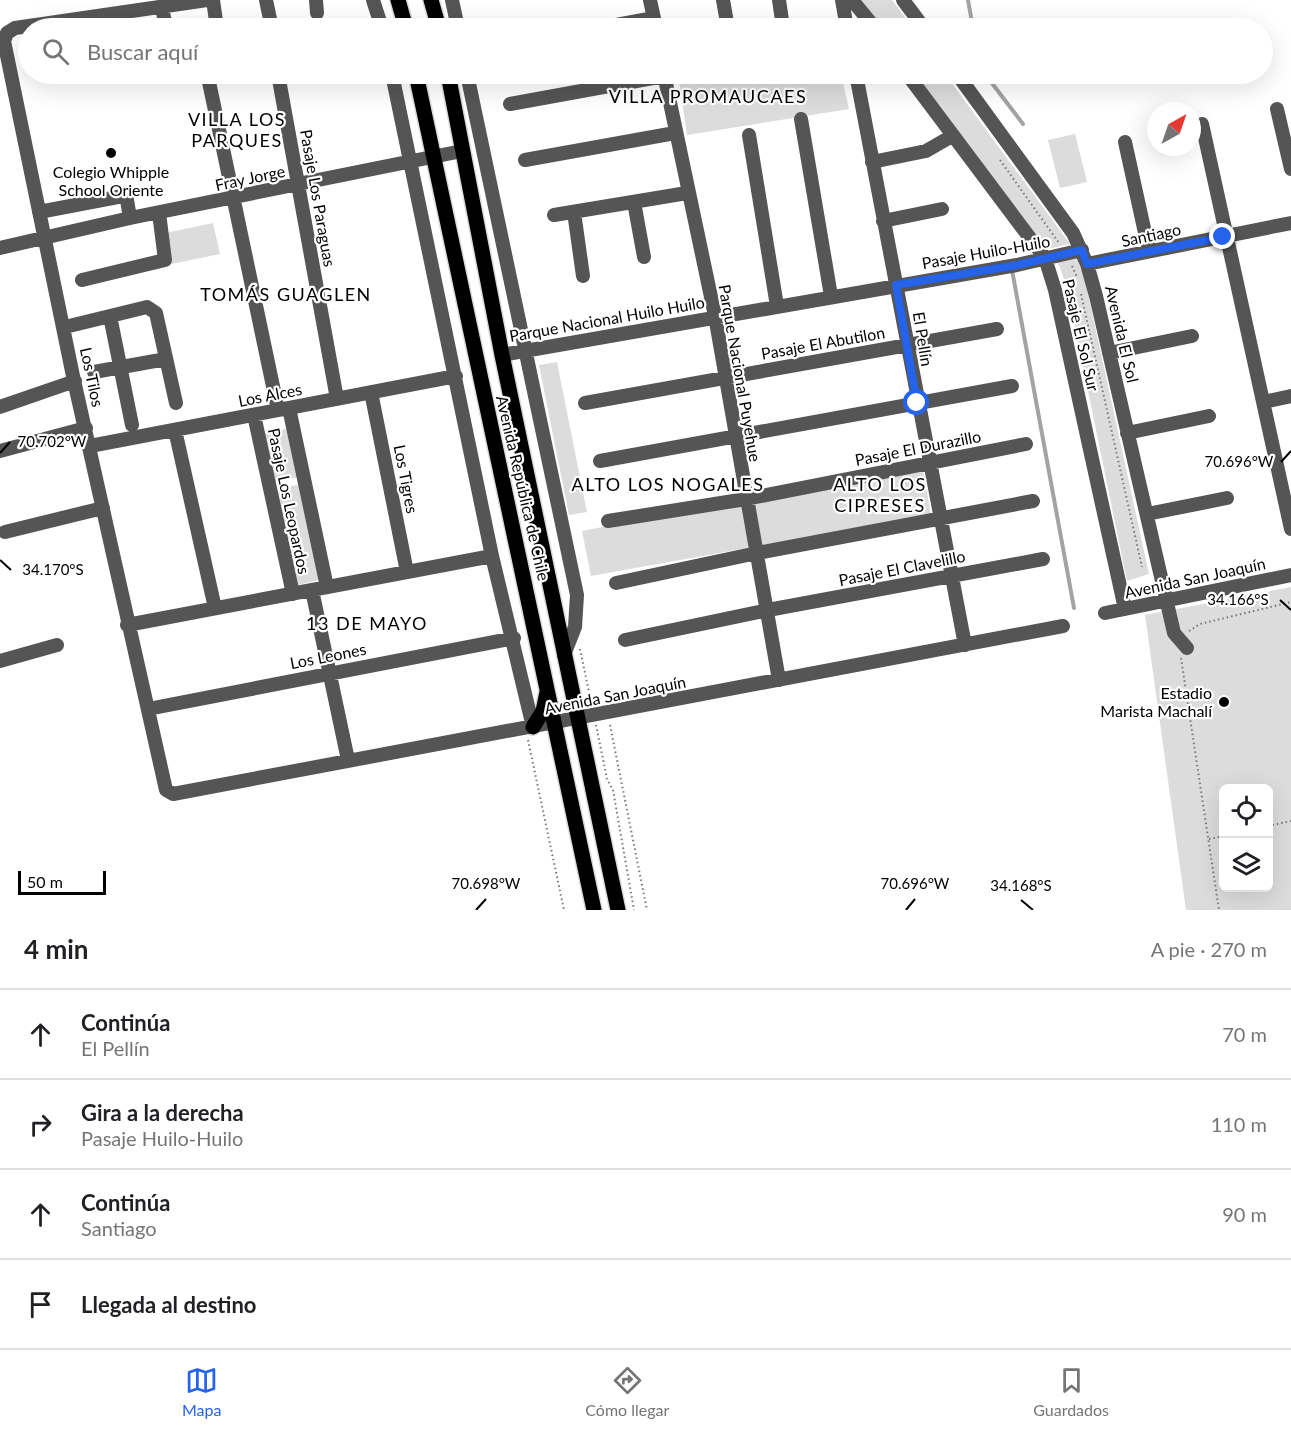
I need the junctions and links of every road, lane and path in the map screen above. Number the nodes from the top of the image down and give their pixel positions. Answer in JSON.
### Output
{"nodes":[{"id":1,"x":207,"y":0,"type":"edge"},
{"id":2,"x":213,"y":0,"type":"edge"},
{"id":3,"x":266,"y":0,"type":"edge"},
{"id":4,"x":373,"y":0,"type":"edge"},
{"id":5,"x":398,"y":0,"type":"edge"},
{"id":6,"x":452,"y":0,"type":"edge"},
{"id":7,"x":650,"y":0,"type":"edge"},
{"id":8,"x":723,"y":0,"type":"edge"},
{"id":9,"x":779,"y":0,"type":"edge"},
{"id":10,"x":842,"y":0,"type":"edge"},
{"id":11,"x":852,"y":0,"type":"edge"},
{"id":12,"x":903,"y":0,"type":"edge"},
{"id":13,"x":435,"y":1,"type":"edge"},
{"id":14,"x":162,"y":7,"type":"junction"},
{"id":15,"x":116,"y":9,"type":"edge"},
{"id":16,"x":86,"y":18,"type":"edge"},
{"id":17,"x":164,"y":18,"type":"edge"},
{"id":18,"x":216,"y":18,"type":"edge"},
{"id":19,"x":270,"y":18,"type":"edge"},
{"id":20,"x":379,"y":18,"type":"edge"},
{"id":21,"x":403,"y":18,"type":"edge"},
{"id":22,"x":438,"y":18,"type":"edge"},
{"id":23,"x":456,"y":18,"type":"edge"},
{"id":24,"x":654,"y":18,"type":"edge"},
{"id":25,"x":726,"y":18,"type":"edge"},
{"id":26,"x":782,"y":18,"type":"edge"},
{"id":27,"x":845,"y":18,"type":"edge"},
{"id":28,"x":867,"y":18,"type":"edge"},
{"id":29,"x":916,"y":18,"type":"edge"},
{"id":30,"x":18,"y":28,"type":"edge"},
{"id":31,"x":209,"y":84,"type":"edge"},
{"id":32,"x":280,"y":84,"type":"edge"},
{"id":33,"x":394,"y":84,"type":"edge"},
{"id":34,"x":418,"y":84,"type":"edge"},
{"id":35,"x":450,"y":84,"type":"edge"},
{"id":36,"x":469,"y":84,"type":"edge"},
{"id":37,"x":616,"y":84,"type":"edge"},
{"id":38,"x":666,"y":84,"type":"edge"},
{"id":39,"x":857,"y":84,"type":"edge"},
{"id":40,"x":914,"y":84,"type":"edge"},
{"id":41,"x":964,"y":84,"type":"edge"},
{"id":42,"x":510,"y":104,"type":"dead end"},
{"id":43,"x":1277,"y":109,"type":"dead end"},
{"id":44,"x":801,"y":119,"type":"dead end"},
{"id":45,"x":1202,"y":124,"type":"dead end"},
{"id":46,"x":675,"y":133,"type":"junction"},
{"id":47,"x":749,"y":135,"type":"dead end"},
{"id":48,"x":952,"y":135,"type":"junction"},
{"id":49,"x":1125,"y":142,"type":"dead end"},
{"id":50,"x":462,"y":151,"type":"junction"},
{"id":51,"x":433,"y":158,"type":"junction"},
{"id":52,"x":525,"y":160,"type":"dead end"},
{"id":53,"x":1000,"y":160,"type":"dead end"},
{"id":54,"x":411,"y":162,"type":"junction"},
{"id":55,"x":872,"y":162,"type":"junction"},
{"id":56,"x":1291,"y":169,"type":"edge"},
{"id":57,"x":299,"y":185,"type":"junction"},
{"id":58,"x":687,"y":193,"type":"junction"},
{"id":59,"x":232,"y":199,"type":"junction"},
{"id":60,"x":634,"y":202,"type":"junction"},
{"id":61,"x":942,"y":209,"type":"dead end"},
{"id":62,"x":39,"y":212,"type":"junction"},
{"id":63,"x":574,"y":212,"type":"junction"},
{"id":64,"x":159,"y":213,"type":"junction"},
{"id":65,"x":554,"y":215,"type":"dead end"},
{"id":66,"x":130,"y":218,"type":"junction"},
{"id":67,"x":884,"y":221,"type":"junction"},
{"id":68,"x":1291,"y":223,"type":"edge"},
{"id":69,"x":1228,"y":236,"type":"junction"},
{"id":70,"x":45,"y":238,"type":"junction"},
{"id":71,"x":0,"y":248,"type":"edge"},
{"id":72,"x":1082,"y":250,"type":"junction"},
{"id":73,"x":1149,"y":251,"type":"junction"},
{"id":74,"x":1068,"y":254,"type":"junction"},
{"id":75,"x":644,"y":257,"type":"dead end"},
{"id":76,"x":1045,"y":258,"type":"junction"},
{"id":77,"x":1087,"y":264,"type":"junction"},
{"id":78,"x":583,"y":276,"type":"dead end"},
{"id":79,"x":82,"y":280,"type":"dead end"},
{"id":80,"x":1078,"y":283,"type":"dead end"},
{"id":81,"x":896,"y":285,"type":"junction"},
{"id":82,"x":1081,"y":294,"type":"dead end"},
{"id":83,"x":831,"y":296,"type":"junction"},
{"id":84,"x":777,"y":306,"type":"junction"},
{"id":85,"x":110,"y":316,"type":"junction"},
{"id":86,"x":715,"y":316,"type":"junction"},
{"id":87,"x":64,"y":327,"type":"junction"},
{"id":88,"x":997,"y":329,"type":"dead end"},
{"id":89,"x":1192,"y":336,"type":"dead end"},
{"id":90,"x":907,"y":345,"type":"junction"},
{"id":91,"x":526,"y":351,"type":"junction"},
{"id":92,"x":1109,"y":353,"type":"junction"},
{"id":93,"x":502,"y":355,"type":"junction"},
{"id":94,"x":166,"y":359,"type":"junction"},
{"id":95,"x":122,"y":368,"type":"junction"},
{"id":96,"x":94,"y":372,"type":"dead end"},
{"id":97,"x":456,"y":376,"type":"junction"},
{"id":98,"x":725,"y":378,"type":"junction"},
{"id":99,"x":75,"y":381,"type":"junction"},
{"id":100,"x":1012,"y":386,"type":"dead end"},
{"id":101,"x":371,"y":392,"type":"junction"},
{"id":102,"x":1291,"y":396,"type":"edge"},
{"id":103,"x":338,"y":399,"type":"junction"},
{"id":104,"x":1264,"y":402,"type":"junction"},
{"id":105,"x":176,"y":403,"type":"dead end"},
{"id":106,"x":917,"y":403,"type":"junction"},
{"id":107,"x":585,"y":404,"type":"dead end"},
{"id":108,"x":0,"y":407,"type":"edge"},
{"id":109,"x":284,"y":409,"type":"junction"},
{"id":110,"x":254,"y":415,"type":"junction"},
{"id":111,"x":1209,"y":416,"type":"dead end"},
{"id":112,"x":132,"y":425,"type":"dead end"},
{"id":113,"x":86,"y":428,"type":"junction"},
{"id":114,"x":175,"y":430,"type":"junction"},
{"id":115,"x":1127,"y":433,"type":"junction"},
{"id":116,"x":736,"y":435,"type":"junction"},
{"id":117,"x":1026,"y":444,"type":"dead end"},
{"id":118,"x":90,"y":446,"type":"junction"},
{"id":119,"x":0,"y":451,"type":"edge"},
{"id":120,"x":600,"y":461,"type":"dead end"},
{"id":121,"x":929,"y":463,"type":"junction"},
{"id":122,"x":1227,"y":498,"type":"dead end"},
{"id":123,"x":746,"y":499,"type":"junction"},
{"id":124,"x":1033,"y":501,"type":"dead end"},
{"id":125,"x":103,"y":508,"type":"junction"},
{"id":126,"x":1147,"y":514,"type":"junction"},
{"id":127,"x":939,"y":518,"type":"junction"},
{"id":128,"x":608,"y":521,"type":"dead end"},
{"id":129,"x":1291,"y":529,"type":"edge"},
{"id":130,"x":5,"y":532,"type":"dead end"},
{"id":131,"x":757,"y":553,"type":"junction"},
{"id":132,"x":492,"y":556,"type":"junction"},
{"id":133,"x":1043,"y":559,"type":"dead end"},
{"id":134,"x":1143,"y":567,"type":"dead end"},
{"id":135,"x":407,"y":572,"type":"junction"},
{"id":136,"x":1291,"y":575,"type":"edge"},
{"id":137,"x":950,"y":576,"type":"junction"},
{"id":138,"x":615,"y":583,"type":"dead end"},
{"id":139,"x":327,"y":587,"type":"junction"},
{"id":140,"x":312,"y":590,"type":"junction"},
{"id":141,"x":293,"y":594,"type":"junction"},
{"id":142,"x":1167,"y":602,"type":"junction"},
{"id":143,"x":1291,"y":602,"type":"edge"},
{"id":144,"x":215,"y":608,"type":"junction"},
{"id":145,"x":1125,"y":609,"type":"junction"},
{"id":146,"x":768,"y":610,"type":"junction"},
{"id":147,"x":1105,"y":613,"type":"dead end"},
{"id":148,"x":127,"y":625,"type":"junction"},
{"id":149,"x":1063,"y":626,"type":"dead end"},
{"id":150,"x":514,"y":638,"type":"junction"},
{"id":151,"x":625,"y":640,"type":"dead end"},
{"id":152,"x":57,"y":645,"type":"dead end"},
{"id":153,"x":965,"y":645,"type":"junction"},
{"id":154,"x":1184,"y":645,"type":"junction"},
{"id":155,"x":564,"y":655,"type":"junction"},
{"id":156,"x":0,"y":661,"type":"edge"},
{"id":157,"x":330,"y":672,"type":"junction"},
{"id":158,"x":779,"y":680,"type":"junction"},
{"id":159,"x":547,"y":686,"type":"junction"},
{"id":160,"x":148,"y":709,"type":"junction"},
{"id":161,"x":601,"y":715,"type":"junction"},
{"id":162,"x":578,"y":719,"type":"junction"},
{"id":163,"x":555,"y":723,"type":"junction"},
{"id":164,"x":530,"y":727,"type":"junction"},
{"id":165,"x":348,"y":760,"type":"junction"},
{"id":166,"x":173,"y":794,"type":"joint"},
{"id":167,"x":1291,"y":821,"type":"edge"},
{"id":168,"x":1273,"y":825,"type":"edge"},
{"id":169,"x":1219,"y":837,"type":"edge"},
{"id":170,"x":1209,"y":839,"type":"junction"},
{"id":171,"x":564,"y":910,"type":"edge"},
{"id":172,"x":594,"y":910,"type":"edge"},
{"id":173,"x":618,"y":910,"type":"edge"},
{"id":174,"x":634,"y":910,"type":"edge"},
{"id":175,"x":647,"y":910,"type":"edge"},
{"id":176,"x":1219,"y":910,"type":"edge"}],
"edges":[{"from":1,"to":14,"type":"street"},
{"from":2,"to":18,"type":"street"},
{"from":3,"to":19,"type":"street"},
{"from":4,"to":20,"type":"street"},
{"from":5,"to":21,"type":"main road"},
{"from":6,"to":23,"type":"street"},
{"from":7,"to":24,"type":"street"},
{"from":8,"to":25,"type":"street"},
{"from":9,"to":26,"type":"street"},
{"from":10,"to":27,"type":"street"},
{"from":11,"to":28,"type":"street"},
{"from":12,"to":29,"type":"street"},
{"from":13,"to":22,"type":"main road"},
{"from":14,"to":15,"type":"street"},
{"from":14,"to":17,"type":"street"},
{"from":15,"to":16,"type":"street"},
{"from":30,"to":62,"type":"street","name":"Los Tilos"},
{"from":31,"to":59,"type":"street"},
{"from":32,"to":57,"type":"street","name":"Pasaje Los Paraguas"},
{"from":33,"to":54,"type":"street"},
{"from":34,"to":51,"type":"main road","name":"Avenida República de Chile"},
{"from":35,"to":50,"type":"main road","name":"Avenida República de Chile"},
{"from":36,"to":91,"type":"street","name":"Avenida República de Chile"},
{"from":37,"to":42,"type":"street"},
{"from":38,"to":46,"type":"street","name":"Parque Nacional Puyehue"},
{"from":39,"to":55,"type":"street","name":"El Pellín"},
{"from":40,"to":48,"type":"street","name":"Pasaje El Sol Sur"},
{"from":41,"to":72,"type":"street","name":"Avenida El Sol"},
{"from":43,"to":56,"type":"street"},
{"from":44,"to":83,"type":"street"},
{"from":45,"to":69,"type":"street"},
{"from":46,"to":52,"type":"street"},
{"from":46,"to":58,"type":"street","name":"Parque Nacional Puyehue"},
{"from":47,"to":84,"type":"street"},
{"from":48,"to":55,"type":"street"},
{"from":48,"to":76,"type":"street","name":"Pasaje El Sol Sur"},
{"from":49,"to":73,"type":"street"},
{"from":50,"to":51,"type":"street","name":"Fray Jorge"},
{"from":50,"to":93,"type":"main road","name":"Avenida República de Chile"},
{"from":51,"to":54,"type":"street","name":"Fray Jorge"},
{"from":51,"to":159,"type":"main road","name":"Avenida República de Chile"},
{"from":53,"to":74,"type":"path"},
{"from":54,"to":57,"type":"street","name":"Fray Jorge"},
{"from":54,"to":97,"type":"street"},
{"from":55,"to":67,"type":"street","name":"El Pellín"},
{"from":57,"to":59,"type":"street","name":"Fray Jorge"},
{"from":57,"to":103,"type":"street","name":"Pasaje Los Paraguas"},
{"from":58,"to":60,"type":"street"},
{"from":58,"to":86,"type":"street","name":"Parque Nacional Puyehue"},
{"from":59,"to":64,"type":"street","name":"Fray Jorge"},
{"from":59,"to":109,"type":"street"},
{"from":60,"to":63,"type":"street"},
{"from":60,"to":75,"type":"street"},
{"from":61,"to":67,"type":"street"},
{"from":62,"to":66,"type":"street"},
{"from":62,"to":70,"type":"street","name":"Los Tilos"},
{"from":63,"to":65,"type":"street"},
{"from":63,"to":78,"type":"street"},
{"from":64,"to":66,"type":"street","name":"Fray Jorge"},
{"from":64,"to":79,"type":"street"},
{"from":66,"to":70,"type":"street","name":"Fray Jorge"},
{"from":67,"to":81,"type":"street","name":"El Pellín"},
{"from":68,"to":69,"type":"street","name":"Santiago"},
{"from":69,"to":73,"type":"street","name":"Santiago"},
{"from":69,"to":104,"type":"street"},
{"from":70,"to":71,"type":"street","name":"Fray Jorge"},
{"from":70,"to":87,"type":"street","name":"Los Tilos"},
{"from":72,"to":74,"type":"street","name":"Pasaje Huilo-Huilo"},
{"from":72,"to":77,"type":"street","name":"Avenida El Sol"},
{"from":73,"to":77,"type":"street","name":"Santiago"},
{"from":74,"to":76,"type":"street","name":"Pasaje Huilo-Huilo"},
{"from":74,"to":80,"type":"path"},
{"from":76,"to":81,"type":"street","name":"Pasaje Huilo-Huilo"},
{"from":76,"to":145,"type":"street","name":"Pasaje El Sol Sur"},
{"from":77,"to":92,"type":"street","name":"Avenida El Sol"},
{"from":81,"to":83,"type":"street","name":"Parque Nacional Huilo Huilo"},
{"from":81,"to":90,"type":"street","name":"El Pellín"},
{"from":82,"to":134,"type":"path"},
{"from":83,"to":84,"type":"street","name":"Parque Nacional Huilo Huilo"},
{"from":84,"to":86,"type":"street","name":"Parque Nacional Huilo Huilo"},
{"from":85,"to":87,"type":"street"},
{"from":85,"to":94,"type":"street"},
{"from":85,"to":95,"type":"street"},
{"from":86,"to":91,"type":"street","name":"Parque Nacional Huilo Huilo"},
{"from":86,"to":98,"type":"street","name":"Parque Nacional Puyehue"},
{"from":87,"to":99,"type":"street","name":"Los Tilos"},
{"from":88,"to":90,"type":"street","name":"Pasaje El Abutilon"},
{"from":89,"to":92,"type":"street"},
{"from":90,"to":98,"type":"street","name":"Pasaje El Abutilon"},
{"from":90,"to":106,"type":"street","name":"El Pellín"},
{"from":91,"to":93,"type":"street","name":"Parque Nacional Huilo Huilo"},
{"from":91,"to":155,"type":"street","name":"Avenida República de Chile"},
{"from":92,"to":115,"type":"street","name":"Avenida El Sol"},
{"from":93,"to":155,"type":"main road","name":"Avenida República de Chile"},
{"from":94,"to":95,"type":"street"},
{"from":94,"to":105,"type":"street"},
{"from":95,"to":96,"type":"street"},
{"from":95,"to":112,"type":"street"},
{"from":97,"to":101,"type":"street","name":"Los Alces"},
{"from":97,"to":132,"type":"street"},
{"from":98,"to":107,"type":"street","name":"Pasaje El Abutilon"},
{"from":98,"to":116,"type":"street","name":"Parque Nacional Puyehue"},
{"from":99,"to":108,"type":"street"},
{"from":99,"to":113,"type":"street","name":"Los Tilos"},
{"from":100,"to":106,"type":"street"},
{"from":101,"to":103,"type":"street","name":"Los Alces"},
{"from":101,"to":135,"type":"street","name":"Los Tigres"},
{"from":102,"to":104,"type":"street"},
{"from":103,"to":109,"type":"street","name":"Los Alces"},
{"from":104,"to":129,"type":"street"},
{"from":106,"to":116,"type":"street"},
{"from":106,"to":121,"type":"street","name":"El Pellín"},
{"from":109,"to":110,"type":"street","name":"Los Alces"},
{"from":109,"to":139,"type":"street"},
{"from":110,"to":114,"type":"street","name":"Los Alces"},
{"from":110,"to":141,"type":"street","name":"Pasaje Los Leopardos"},
{"from":111,"to":115,"type":"street"},
{"from":113,"to":118,"type":"street","name":"Los Tilos"},
{"from":113,"to":119,"type":"street"},
{"from":114,"to":118,"type":"street","name":"Los Alces"},
{"from":114,"to":144,"type":"street"},
{"from":115,"to":126,"type":"street","name":"Avenida El Sol"},
{"from":116,"to":120,"type":"street"},
{"from":116,"to":123,"type":"street","name":"Parque Nacional Puyehue"},
{"from":117,"to":121,"type":"street","name":"Pasaje El Durazillo"},
{"from":118,"to":125,"type":"street","name":"Los Tilos"},
{"from":121,"to":123,"type":"street","name":"Pasaje El Durazillo"},
{"from":121,"to":127,"type":"street","name":"El Pellín"},
{"from":122,"to":126,"type":"street"},
{"from":123,"to":128,"type":"street","name":"Pasaje El Durazillo"},
{"from":123,"to":131,"type":"street","name":"Parque Nacional Puyehue"},
{"from":124,"to":127,"type":"street"},
{"from":125,"to":130,"type":"street"},
{"from":125,"to":148,"type":"street","name":"Los Tilos"},
{"from":126,"to":142,"type":"street","name":"Avenida El Sol"},
{"from":127,"to":131,"type":"street"},
{"from":127,"to":137,"type":"street","name":"El Pellín"},
{"from":131,"to":138,"type":"street"},
{"from":131,"to":146,"type":"street","name":"Parque Nacional Puyehue"},
{"from":132,"to":135,"type":"street"},
{"from":132,"to":150,"type":"street"},
{"from":133,"to":137,"type":"street","name":"Pasaje El Clavelillo"},
{"from":135,"to":139,"type":"street"},
{"from":136,"to":142,"type":"street","name":"Avenida San Joaquín"},
{"from":137,"to":146,"type":"street","name":"Pasaje El Clavelillo"},
{"from":137,"to":153,"type":"street","name":"El Pellín"},
{"from":139,"to":140,"type":"street"},
{"from":140,"to":141,"type":"street"},
{"from":140,"to":157,"type":"street"},
{"from":141,"to":144,"type":"street"},
{"from":142,"to":145,"type":"street","name":"Avenida San Joaquín"},
{"from":142,"to":154,"type":"street","name":"Avenida El Sol"},
{"from":143,"to":154,"type":"path"},
{"from":144,"to":148,"type":"street"},
{"from":145,"to":147,"type":"street","name":"Avenida San Joaquín"},
{"from":146,"to":151,"type":"street","name":"Pasaje El Clavelillo"},
{"from":146,"to":158,"type":"street","name":"Parque Nacional Puyehue"},
{"from":148,"to":160,"type":"street","name":"Los Tilos"},
{"from":149,"to":153,"type":"street","name":"Avenida San Joaquín"},
{"from":150,"to":157,"type":"street","name":"Los Leones"},
{"from":150,"to":164,"type":"street"},
{"from":152,"to":156,"type":"street"},
{"from":153,"to":158,"type":"street","name":"Avenida San Joaquín"},
{"from":154,"to":170,"type":"path"},
{"from":155,"to":162,"type":"main road","name":"Avenida República de Chile"},
{"from":157,"to":160,"type":"street","name":"Los Leones"},
{"from":157,"to":165,"type":"street"},
{"from":158,"to":161,"type":"street","name":"Avenida San Joaquín"},
{"from":159,"to":163,"type":"main road","name":"Avenida República de Chile"},
{"from":159,"to":164,"type":"main road"},
{"from":160,"to":166,"type":"street","name":"Los Tilos"},
{"from":161,"to":162,"type":"street","name":"Avenida San Joaquín"},
{"from":161,"to":174,"type":"path"},
{"from":161,"to":175,"type":"path"},
{"from":162,"to":163,"type":"street","name":"Avenida San Joaquín"},
{"from":162,"to":173,"type":"main road","name":"Avenida República de Chile"},
{"from":163,"to":164,"type":"street","name":"Avenida San Joaquín"},
{"from":163,"to":172,"type":"main road","name":"Avenida República de Chile"},
{"from":164,"to":165,"type":"street","name":"Avenida San Joaquín"},
{"from":164,"to":171,"type":"path"},
{"from":165,"to":166,"type":"street","name":"Avenida San Joaquín"},
{"from":167,"to":168,"type":"path"},
{"from":169,"to":170,"type":"path"},
{"from":170,"to":176,"type":"path"}]}
